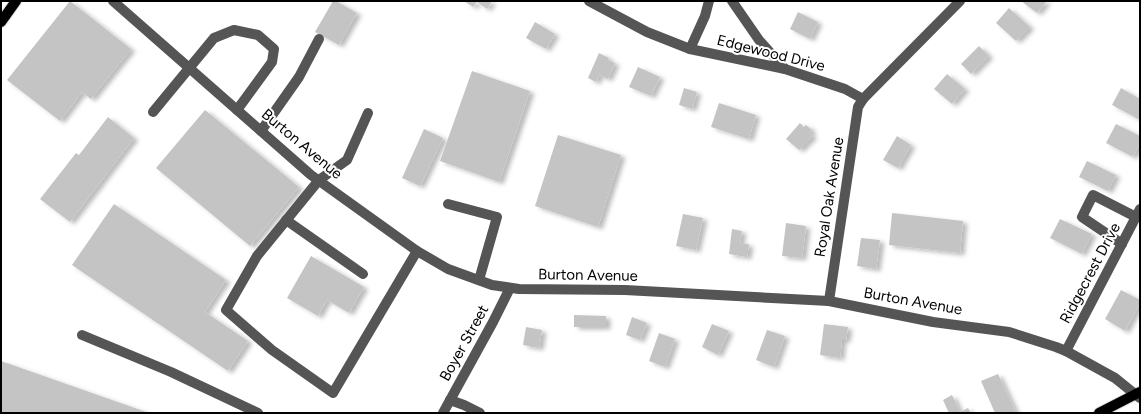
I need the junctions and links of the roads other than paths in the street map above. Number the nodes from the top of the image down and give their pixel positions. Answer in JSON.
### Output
{"nodes":[{"id":1,"x":16,"y":1,"type":"edge"},
{"id":2,"x":589,"y":1,"type":"edge"},
{"id":3,"x":709,"y":1,"type":"edge"},
{"id":4,"x":732,"y":1,"type":"edge"},
{"id":5,"x":960,"y":1,"type":"edge"},
{"id":6,"x":118,"y":3,"type":"edge"},
{"id":7,"x":1,"y":22,"type":"edge"},
{"id":8,"x":319,"y":39,"type":"dead end"},
{"id":9,"x":690,"y":49,"type":"junction"},
{"id":10,"x":189,"y":67,"type":"junction"},
{"id":11,"x":785,"y":69,"type":"junction"},
{"id":12,"x":862,"y":99,"type":"junction"},
{"id":13,"x":237,"y":110,"type":"junction"},
{"id":14,"x":153,"y":112,"type":"dead end"},
{"id":15,"x":368,"y":113,"type":"dead end"},
{"id":16,"x":261,"y":131,"type":"junction"},
{"id":17,"x":319,"y":180,"type":"junction"},
{"id":18,"x":448,"y":204,"type":"dead end"},
{"id":19,"x":1138,"y":213,"type":"edge"},
{"id":20,"x":286,"y":220,"type":"junction"},
{"id":21,"x":1122,"y":244,"type":"junction"},
{"id":22,"x":417,"y":251,"type":"junction"},
{"id":23,"x":363,"y":274,"type":"dead end"},
{"id":24,"x":479,"y":280,"type":"junction"},
{"id":25,"x":510,"y":288,"type":"junction"},
{"id":26,"x":829,"y":301,"type":"junction"},
{"id":27,"x":82,"y":335,"type":"dead end"},
{"id":28,"x":1066,"y":351,"type":"junction"},
{"id":29,"x":1138,"y":395,"type":"edge"},
{"id":30,"x":450,"y":400,"type":"junction"},
{"id":31,"x":258,"y":413,"type":"edge"},
{"id":32,"x":443,"y":413,"type":"edge"},
{"id":33,"x":480,"y":413,"type":"edge"},
{"id":34,"x":1099,"y":413,"type":"edge"}],
"edges":[{"from":1,"to":7,"type":"main road"},
{"from":2,"to":9,"type":"street","name":"Edgewood Drive"},
{"from":3,"to":9,"type":"street"},
{"from":4,"to":11,"type":"street"},
{"from":5,"to":12,"type":"street"},
{"from":6,"to":10,"type":"street","name":"Burton Avenue"},
{"from":8,"to":16,"type":"street"},
{"from":9,"to":11,"type":"street","name":"Edgewood Drive"},
{"from":10,"to":13,"type":"street","name":"Burton Avenue"},
{"from":10,"to":13,"type":"street"},
{"from":10,"to":14,"type":"street"},
{"from":11,"to":12,"type":"street","name":"Edgewood Drive"},
{"from":12,"to":26,"type":"street","name":"Royal Oak Avenue"},
{"from":13,"to":16,"type":"street","name":"Burton Avenue"},
{"from":15,"to":17,"type":"street"},
{"from":16,"to":17,"type":"street","name":"Burton Avenue"},
{"from":17,"to":20,"type":"street"},
{"from":17,"to":22,"type":"street","name":"Burton Avenue"},
{"from":18,"to":24,"type":"street"},
{"from":19,"to":21,"type":"street","name":"Ridgecrest Drive"},
{"from":19,"to":21,"type":"street"},
{"from":20,"to":22,"type":"street"},
{"from":20,"to":23,"type":"street"},
{"from":21,"to":28,"type":"street","name":"Ridgecrest Drive"},
{"from":22,"to":24,"type":"street","name":"Burton Avenue"},
{"from":24,"to":25,"type":"street","name":"Burton Avenue"},
{"from":25,"to":26,"type":"street","name":"Burton Avenue"},
{"from":25,"to":30,"type":"street","name":"Boyer Street"},
{"from":26,"to":28,"type":"street","name":"Burton Avenue"},
{"from":27,"to":31,"type":"street"},
{"from":28,"to":29,"type":"street","name":"Burton Avenue"},
{"from":29,"to":34,"type":"main road"},
{"from":30,"to":32,"type":"street","name":"Boyer Street"},
{"from":30,"to":33,"type":"street"}]}
